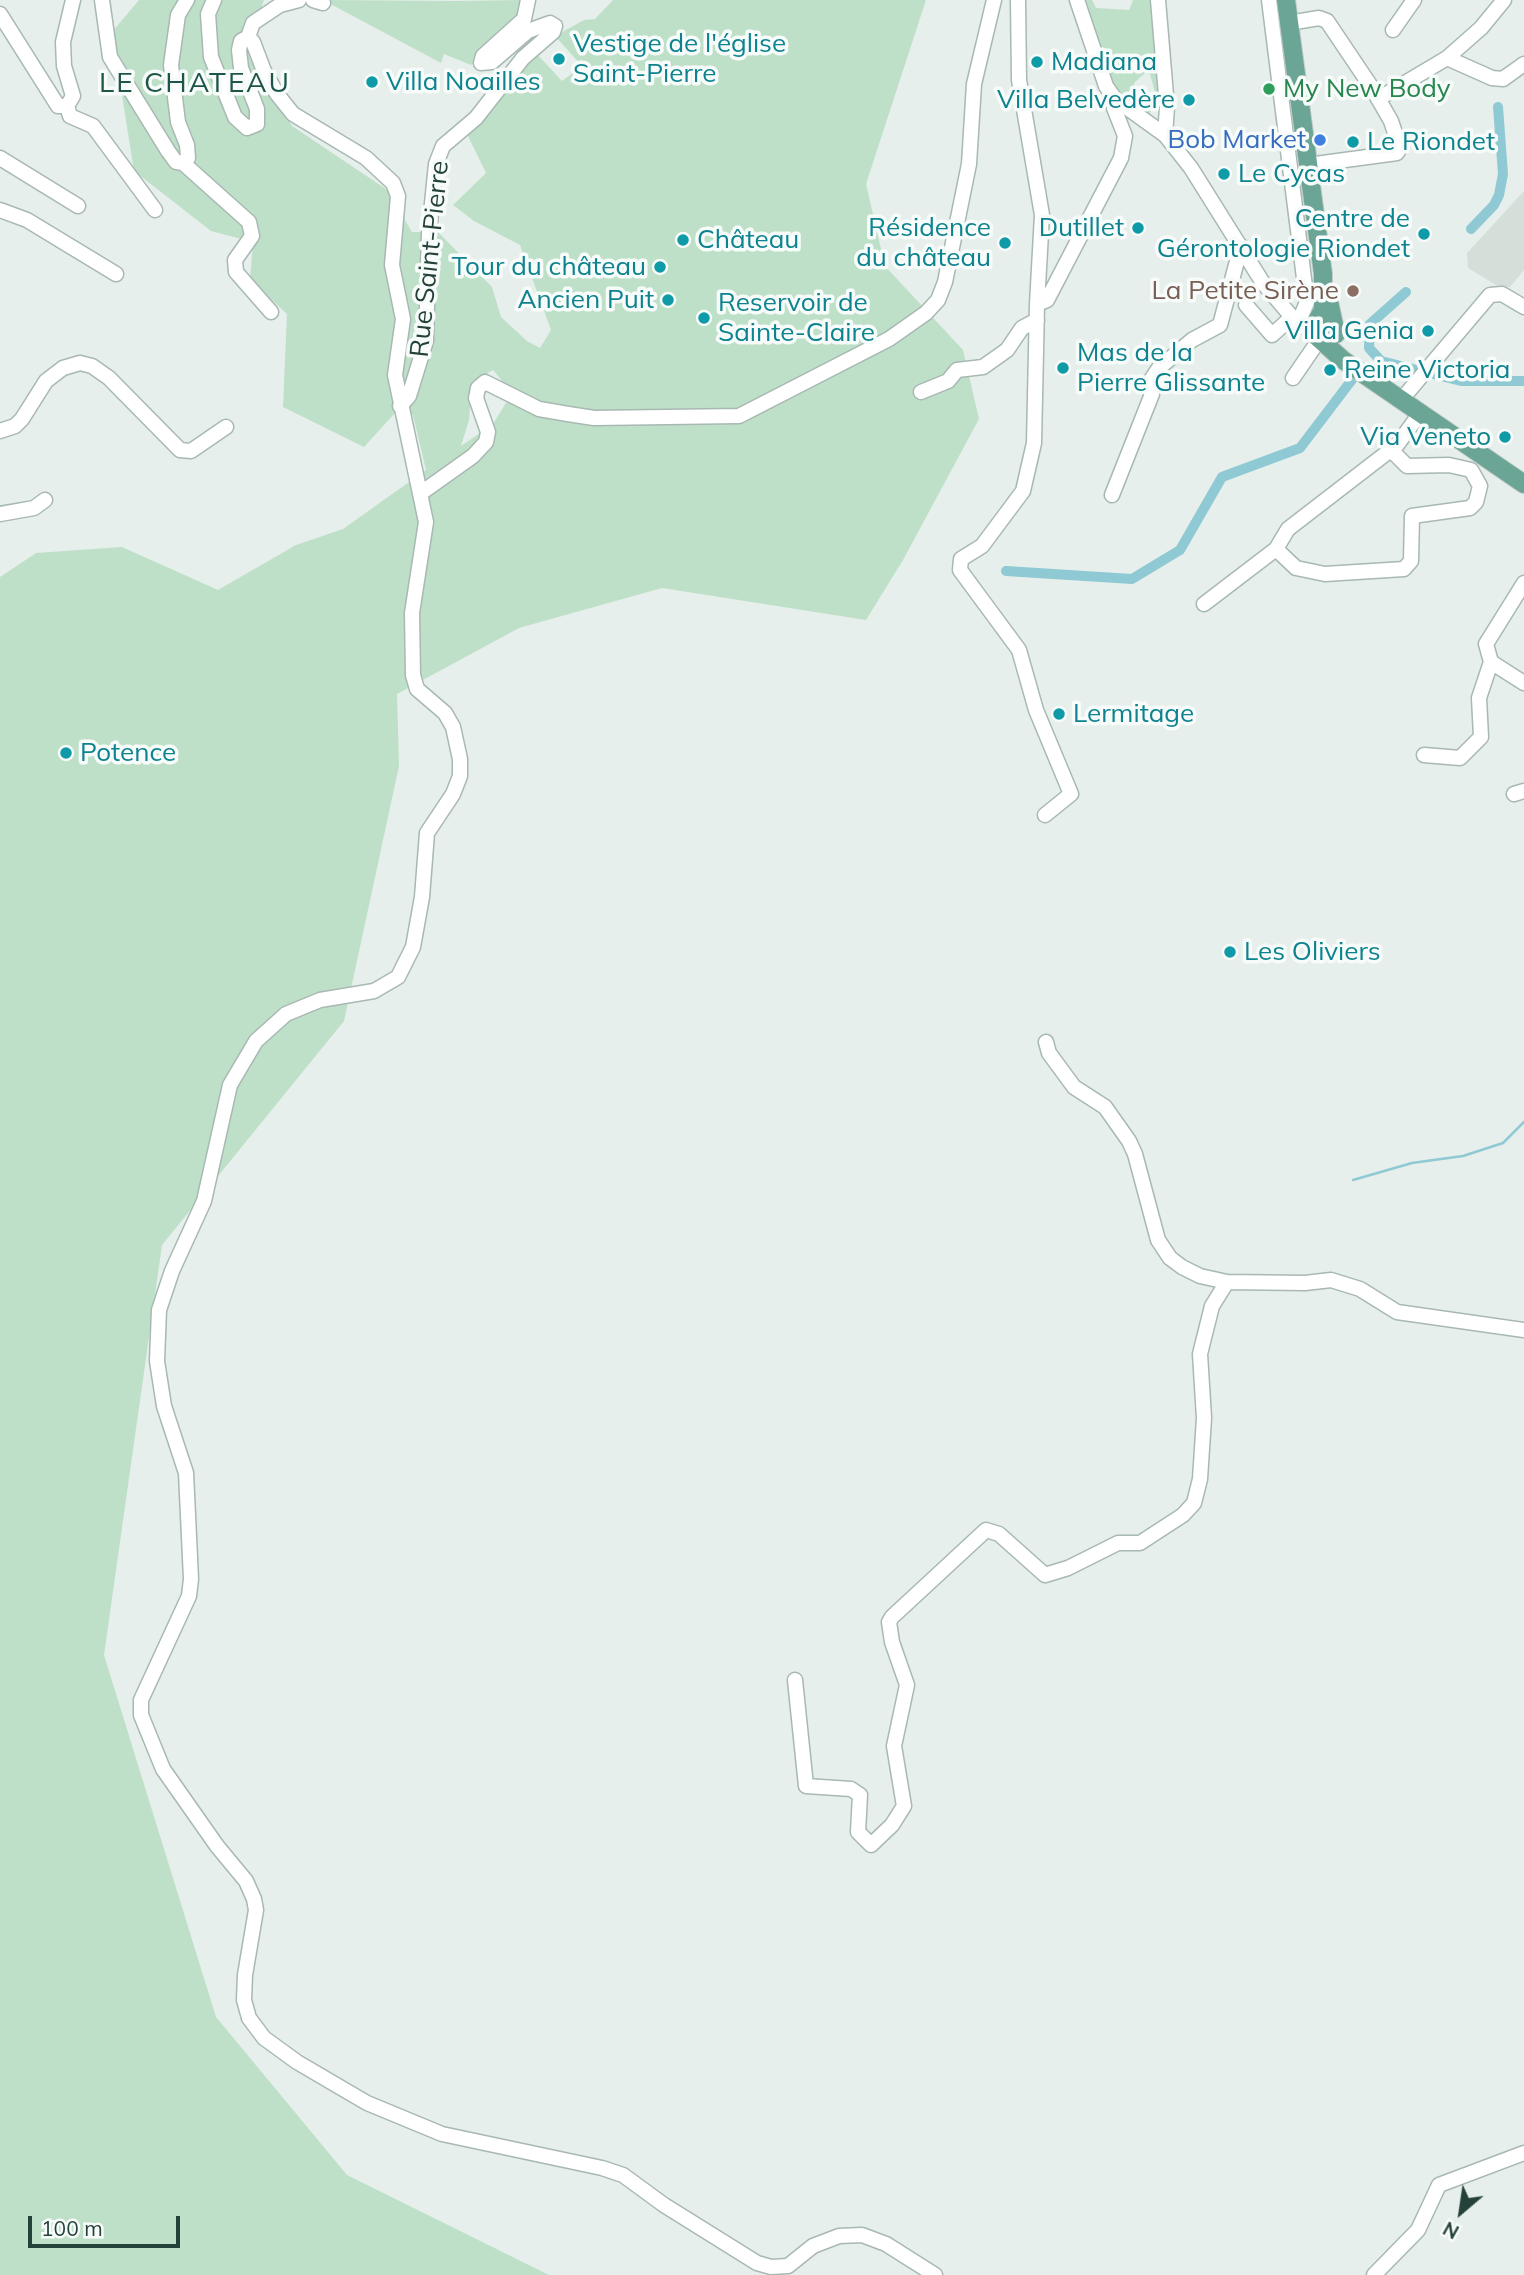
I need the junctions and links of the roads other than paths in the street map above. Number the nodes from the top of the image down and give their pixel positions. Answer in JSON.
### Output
{"nodes":[{"id":1,"x":73,"y":0,"type":"edge"},
{"id":2,"x":102,"y":0,"type":"edge"},
{"id":3,"x":187,"y":0,"type":"edge"},
{"id":4,"x":214,"y":0,"type":"edge"},
{"id":5,"x":299,"y":0,"type":"edge"},
{"id":6,"x":528,"y":0,"type":"edge"},
{"id":7,"x":994,"y":0,"type":"edge"},
{"id":8,"x":1018,"y":0,"type":"edge"},
{"id":9,"x":1077,"y":0,"type":"edge"},
{"id":10,"x":1158,"y":0,"type":"edge"},
{"id":11,"x":1269,"y":0,"type":"edge"},
{"id":12,"x":1286,"y":0,"type":"edge"},
{"id":13,"x":1414,"y":0,"type":"edge"},
{"id":14,"x":1504,"y":0,"type":"edge"},
{"id":15,"x":0,"y":14,"type":"edge"},
{"id":16,"x":1289,"y":23,"type":"junction"},
{"id":17,"x":1393,"y":30,"type":"dead end"},
{"id":18,"x":248,"y":37,"type":"junction"},
{"id":19,"x":1447,"y":58,"type":"junction"},
{"id":20,"x":1524,"y":64,"type":"edge"},
{"id":21,"x":1115,"y":99,"type":"junction"},
{"id":22,"x":1378,"y":99,"type":"junction"},
{"id":23,"x":67,"y":106,"type":"junction"},
{"id":24,"x":1165,"y":135,"type":"junction"},
{"id":25,"x":0,"y":158,"type":"edge"},
{"id":26,"x":183,"y":163,"type":"junction"},
{"id":27,"x":1308,"y":165,"type":"junction"},
{"id":28,"x":78,"y":206,"type":"dead end"},
{"id":29,"x":155,"y":209,"type":"dead end"},
{"id":30,"x":0,"y":210,"type":"edge"},
{"id":31,"x":1241,"y":246,"type":"junction"},
{"id":32,"x":116,"y":274,"type":"dead end"},
{"id":33,"x":1037,"y":304,"type":"junction"},
{"id":34,"x":1246,"y":305,"type":"dead end"},
{"id":35,"x":1524,"y":307,"type":"edge"},
{"id":36,"x":271,"y":312,"type":"dead end"},
{"id":37,"x":1037,"y":320,"type":"junction"},
{"id":38,"x":1315,"y":328,"type":"junction"},
{"id":39,"x":1293,"y":378,"type":"dead end"},
{"id":40,"x":921,"y":392,"type":"dead end"},
{"id":41,"x":1402,"y":399,"type":"junction"},
{"id":42,"x":400,"y":406,"type":"junction"},
{"id":43,"x":1421,"y":412,"type":"junction"},
{"id":44,"x":226,"y":427,"type":"dead end"},
{"id":45,"x":0,"y":431,"type":"edge"},
{"id":46,"x":1391,"y":450,"type":"junction"},
{"id":47,"x":1524,"y":484,"type":"edge"},
{"id":48,"x":421,"y":494,"type":"junction"},
{"id":49,"x":1112,"y":495,"type":"dead end"},
{"id":50,"x":45,"y":500,"type":"dead end"},
{"id":51,"x":0,"y":514,"type":"edge"},
{"id":52,"x":1276,"y":549,"type":"junction"},
{"id":53,"x":1524,"y":583,"type":"edge"},
{"id":54,"x":1205,"y":604,"type":"dead end"},
{"id":55,"x":1491,"y":662,"type":"junction"},
{"id":56,"x":1524,"y":683,"type":"edge"},
{"id":57,"x":1424,"y":755,"type":"dead end"},
{"id":58,"x":1045,"y":815,"type":"dead end"},
{"id":59,"x":1046,"y":1042,"type":"dead end"},
{"id":60,"x":1227,"y":1282,"type":"junction"},
{"id":61,"x":1524,"y":1330,"type":"edge"},
{"id":62,"x":795,"y":1679,"type":"dead end"},
{"id":63,"x":1524,"y":2153,"type":"edge"},
{"id":64,"x":935,"y":2275,"type":"edge"},
{"id":65,"x":1374,"y":2275,"type":"edge"}],
"edges":[{"from":1,"to":23,"type":"street"},
{"from":2,"to":26,"type":"street"},
{"from":3,"to":26,"type":"street"},
{"from":4,"to":18,"type":"street"},
{"from":5,"to":18,"type":"street"},
{"from":6,"to":42,"type":"street","name":"Rue Saint-Pierre"},
{"from":7,"to":48,"type":"street"},
{"from":8,"to":33,"type":"street"},
{"from":9,"to":21,"type":"street"},
{"from":10,"to":24,"type":"street"},
{"from":11,"to":38,"type":"street"},
{"from":12,"to":16,"type":"main road"},
{"from":13,"to":17,"type":"street"},
{"from":14,"to":19,"type":"street"},
{"from":15,"to":23,"type":"street"},
{"from":16,"to":22,"type":"street"},
{"from":16,"to":27,"type":"main road"},
{"from":18,"to":42,"type":"street"},
{"from":19,"to":20,"type":"street"},
{"from":19,"to":22,"type":"street"},
{"from":21,"to":24,"type":"street"},
{"from":21,"to":33,"type":"street"},
{"from":22,"to":27,"type":"street"},
{"from":23,"to":29,"type":"street"},
{"from":24,"to":31,"type":"street"},
{"from":25,"to":28,"type":"street"},
{"from":26,"to":36,"type":"street"},
{"from":27,"to":38,"type":"main road"},
{"from":30,"to":32,"type":"street"},
{"from":31,"to":38,"type":"street"},
{"from":31,"to":49,"type":"street"},
{"from":33,"to":37,"type":"street"},
{"from":34,"to":38,"type":"street"},
{"from":35,"to":41,"type":"street"},
{"from":37,"to":40,"type":"street"},
{"from":37,"to":58,"type":"street"},
{"from":38,"to":39,"type":"street"},
{"from":38,"to":41,"type":"main road"},
{"from":41,"to":43,"type":"main road"},
{"from":42,"to":48,"type":"street"},
{"from":43,"to":46,"type":"street"},
{"from":43,"to":47,"type":"main road"},
{"from":44,"to":45,"type":"street"},
{"from":46,"to":52,"type":"street"},
{"from":46,"to":52,"type":"street"},
{"from":48,"to":64,"type":"street"},
{"from":50,"to":51,"type":"street"},
{"from":52,"to":54,"type":"street"},
{"from":53,"to":55,"type":"street"},
{"from":55,"to":56,"type":"street"},
{"from":55,"to":57,"type":"street"},
{"from":59,"to":60,"type":"street"},
{"from":60,"to":61,"type":"street"},
{"from":60,"to":62,"type":"street"},
{"from":63,"to":65,"type":"street"}]}
